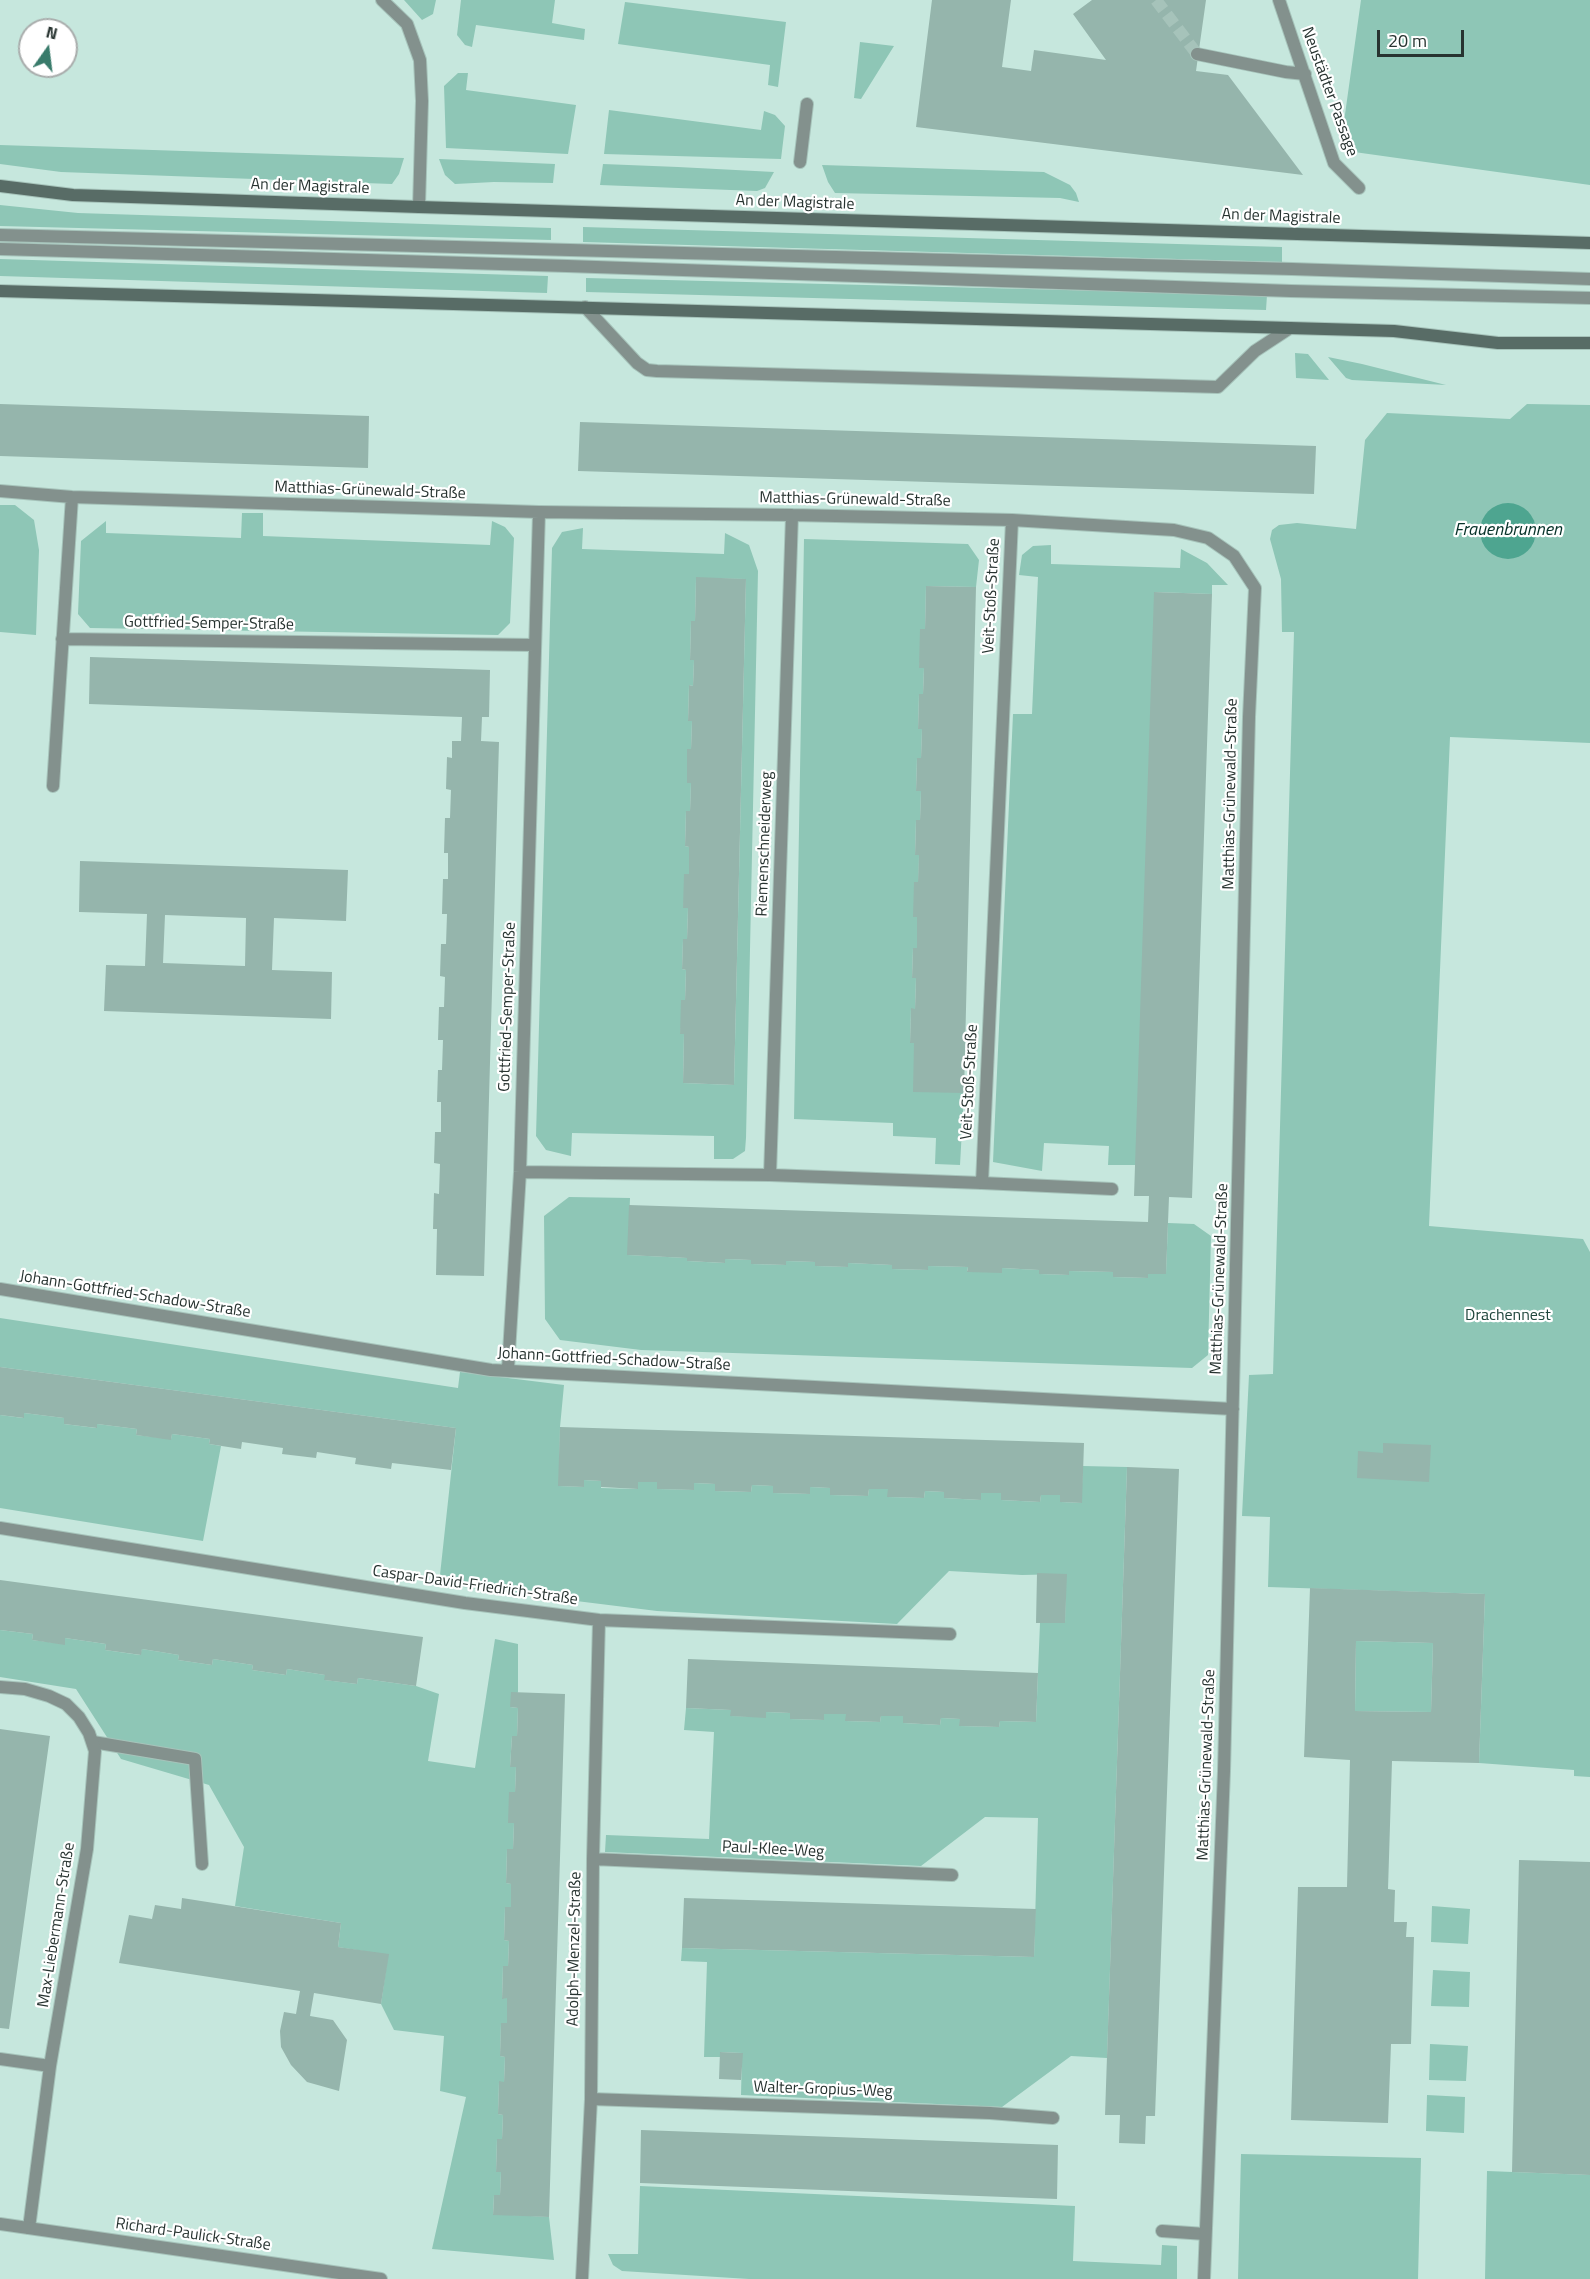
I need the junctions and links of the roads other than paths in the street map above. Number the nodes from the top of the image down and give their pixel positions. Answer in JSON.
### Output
{"nodes":[{"id":1,"x":382,"y":0,"type":"edge"},
{"id":2,"x":1279,"y":0,"type":"edge"},
{"id":3,"x":1197,"y":54,"type":"tunnel mouth"},
{"id":4,"x":1305,"y":74,"type":"junction"},
{"id":5,"x":807,"y":104,"type":"dead end"},
{"id":6,"x":800,"y":162,"type":"dead end"},
{"id":7,"x":0,"y":186,"type":"edge"},
{"id":8,"x":1359,"y":188,"type":"dead end"},
{"id":9,"x":419,"y":207,"type":"junction"},
{"id":10,"x":0,"y":235,"type":"edge"},
{"id":11,"x":1590,"y":243,"type":"edge"},
{"id":12,"x":0,"y":249,"type":"edge"},
{"id":13,"x":1590,"y":279,"type":"edge"},
{"id":14,"x":0,"y":291,"type":"edge"},
{"id":15,"x":1590,"y":298,"type":"edge"},
{"id":16,"x":585,"y":307,"type":"junction"},
{"id":17,"x":1290,"y":328,"type":"junction"},
{"id":18,"x":1590,"y":343,"type":"edge"},
{"id":19,"x":0,"y":491,"type":"edge"},
{"id":20,"x":72,"y":497,"type":"junction"},
{"id":21,"x":539,"y":512,"type":"junction"},
{"id":22,"x":792,"y":515,"type":"junction"},
{"id":23,"x":1012,"y":520,"type":"junction"},
{"id":24,"x":62,"y":639,"type":"junction"},
{"id":25,"x":535,"y":645,"type":"junction"},
{"id":26,"x":53,"y":786,"type":"dead end"},
{"id":27,"x":520,"y":1172,"type":"junction"},
{"id":28,"x":770,"y":1175,"type":"junction"},
{"id":29,"x":982,"y":1183,"type":"junction"},
{"id":30,"x":1112,"y":1189,"type":"dead end"},
{"id":31,"x":0,"y":1289,"type":"edge"},
{"id":32,"x":508,"y":1370,"type":"junction"},
{"id":33,"x":1233,"y":1409,"type":"junction"},
{"id":34,"x":0,"y":1528,"type":"edge"},
{"id":35,"x":599,"y":1620,"type":"junction"},
{"id":36,"x":950,"y":1634,"type":"dead end"},
{"id":37,"x":0,"y":1687,"type":"edge"},
{"id":38,"x":93,"y":1742,"type":"junction"},
{"id":39,"x":593,"y":1859,"type":"junction"},
{"id":40,"x":202,"y":1864,"type":"dead end"},
{"id":41,"x":952,"y":1875,"type":"dead end"},
{"id":42,"x":0,"y":2059,"type":"edge"},
{"id":43,"x":50,"y":2066,"type":"junction"},
{"id":44,"x":591,"y":2099,"type":"junction"},
{"id":45,"x":1053,"y":2118,"type":"dead end"},
{"id":46,"x":0,"y":2224,"type":"edge"},
{"id":47,"x":29,"y":2229,"type":"junction"},
{"id":48,"x":1162,"y":2231,"type":"dead end"},
{"id":49,"x":1205,"y":2234,"type":"junction"},
{"id":50,"x":381,"y":2279,"type":"edge"},
{"id":51,"x":582,"y":2279,"type":"edge"},
{"id":52,"x":1204,"y":2279,"type":"edge"}],
"edges":[{"from":1,"to":9,"type":"street"},
{"from":2,"to":4,"type":"street","name":"Neustädter Passage"},
{"from":3,"to":4,"type":"street"},
{"from":4,"to":8,"type":"street","name":"Neustädter Passage"},
{"from":5,"to":6,"type":"street"},
{"from":7,"to":9,"type":"main road","name":"An der Magistrale"},
{"from":9,"to":11,"type":"main road","name":"An der Magistrale"},
{"from":10,"to":13,"type":"street"},
{"from":12,"to":15,"type":"street"},
{"from":14,"to":16,"type":"main road"},
{"from":16,"to":17,"type":"main road"},
{"from":16,"to":17,"type":"street"},
{"from":17,"to":18,"type":"main road"},
{"from":19,"to":20,"type":"street","name":"Matthias-Grünewald-Straße"},
{"from":20,"to":21,"type":"street","name":"Matthias-Grünewald-Straße"},
{"from":20,"to":24,"type":"street"},
{"from":21,"to":22,"type":"street","name":"Matthias-Grünewald-Straße"},
{"from":21,"to":25,"type":"street","name":"Gottfried-Semper-Straße"},
{"from":22,"to":23,"type":"street","name":"Matthias-Grünewald-Straße"},
{"from":22,"to":28,"type":"street","name":"Riemenschneiderweg"},
{"from":23,"to":29,"type":"street","name":"Veit-Stoß-Straße"},
{"from":23,"to":33,"type":"street","name":"Matthias-Grünewald-Straße"},
{"from":24,"to":25,"type":"street","name":"Gottfried-Semper-Straße"},
{"from":24,"to":26,"type":"street"},
{"from":25,"to":27,"type":"street","name":"Gottfried-Semper-Straße"},
{"from":27,"to":28,"type":"street"},
{"from":27,"to":32,"type":"street","name":"Gottfried-Semper-Straße"},
{"from":28,"to":29,"type":"street"},
{"from":29,"to":30,"type":"street"},
{"from":31,"to":32,"type":"street","name":"Johann-Gottfried-Schadow-Straße"},
{"from":32,"to":33,"type":"street","name":"Johann-Gottfried-Schadow-Straße"},
{"from":33,"to":49,"type":"street","name":"Matthias-Grünewald-Straße"},
{"from":34,"to":35,"type":"street","name":"Caspar-David-Friedrich-Straße"},
{"from":35,"to":36,"type":"street","name":"Caspar-David-Friedrich-Straße"},
{"from":35,"to":39,"type":"street","name":"Adolph-Menzel-Straße"},
{"from":37,"to":38,"type":"street","name":"Max-Liebermann-Straße"},
{"from":38,"to":40,"type":"street"},
{"from":38,"to":43,"type":"street","name":"Max-Liebermann-Straße"},
{"from":39,"to":41,"type":"street","name":"Paul-Klee-Weg"},
{"from":39,"to":44,"type":"street","name":"Adolph-Menzel-Straße"},
{"from":42,"to":43,"type":"street"},
{"from":43,"to":47,"type":"street","name":"Max-Liebermann-Straße"},
{"from":44,"to":45,"type":"street","name":"Walter-Gropius-Weg"},
{"from":44,"to":51,"type":"street","name":"Adolph-Menzel-Straße"},
{"from":46,"to":47,"type":"street","name":"Richard-Paulick-Straße"},
{"from":47,"to":50,"type":"street","name":"Richard-Paulick-Straße"},
{"from":48,"to":49,"type":"street"},
{"from":49,"to":52,"type":"street","name":"Matthias-Grünewald-Straße"}]}
